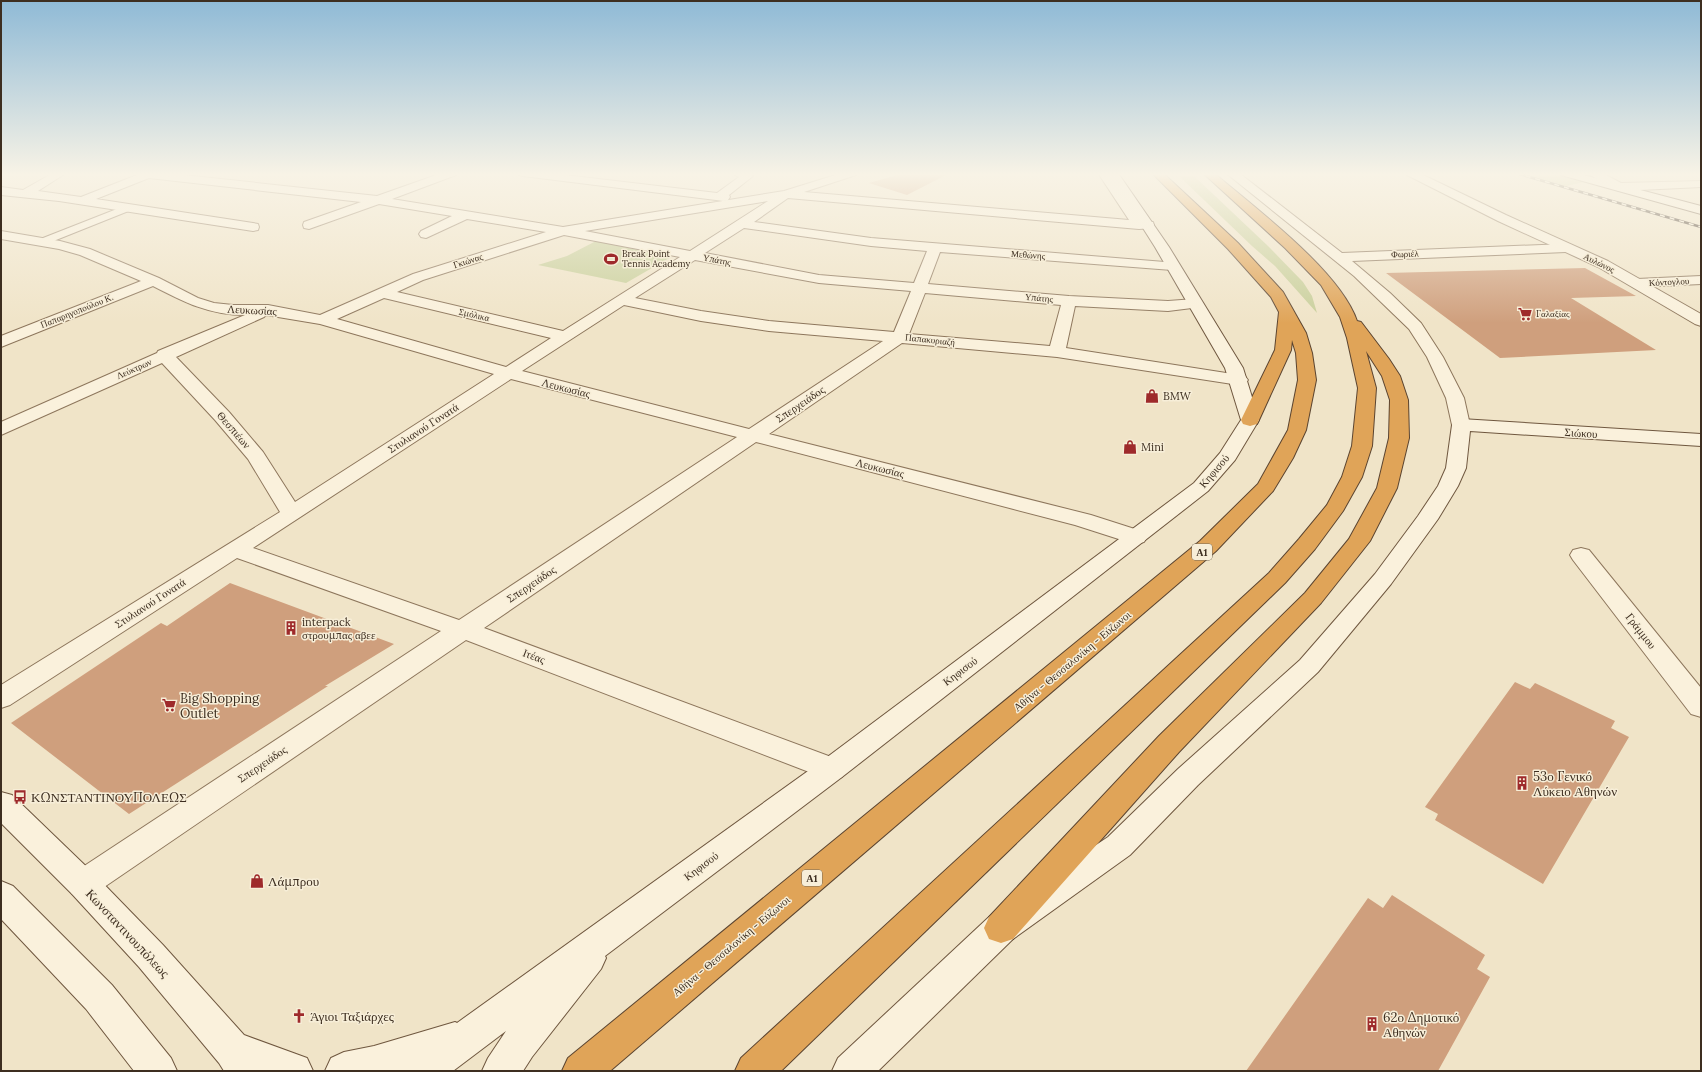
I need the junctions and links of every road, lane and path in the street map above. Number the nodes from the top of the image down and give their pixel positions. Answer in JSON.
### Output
{"nodes":[{"id":1,"x":89,"y":223,"type":"edge"},
{"id":2,"x":227,"y":223,"type":"edge"},
{"id":3,"x":314,"y":223,"type":"edge"},
{"id":4,"x":448,"y":223,"type":"edge"},
{"id":5,"x":517,"y":223,"type":"edge"},
{"id":6,"x":607,"y":223,"type":"edge"},
{"id":7,"x":1121,"y":223,"type":"edge"},
{"id":8,"x":1209,"y":223,"type":"edge"},
{"id":9,"x":1265,"y":223,"type":"edge"},
{"id":10,"x":1296,"y":223,"type":"edge"},
{"id":11,"x":1513,"y":223,"type":"edge"},
{"id":12,"x":742,"y":224,"type":"joint"},
{"id":13,"x":308,"y":225,"type":"dead end"},
{"id":14,"x":1144,"y":225,"type":"joint"},
{"id":15,"x":254,"y":227,"type":"dead end"},
{"id":16,"x":563,"y":230,"type":"junction"},
{"id":17,"x":426,"y":234,"type":"dead end"},
{"id":18,"x":1,"y":235,"type":"edge"},
{"id":19,"x":42,"y":242,"type":"junction"},
{"id":20,"x":935,"y":248,"type":"junction"},
{"id":21,"x":1566,"y":248,"type":"junction"},
{"id":22,"x":693,"y":255,"type":"junction"},
{"id":23,"x":1340,"y":257,"type":"junction"},
{"id":24,"x":1172,"y":266,"type":"junction"},
{"id":25,"x":1701,"y":280,"type":"edge"},
{"id":26,"x":154,"y":281,"type":"junction"},
{"id":27,"x":1637,"y":283,"type":"junction"},
{"id":28,"x":920,"y":288,"type":"junction"},
{"id":29,"x":383,"y":293,"type":"junction"},
{"id":30,"x":622,"y":300,"type":"junction"},
{"id":31,"x":1069,"y":301,"type":"junction"},
{"id":32,"x":1195,"y":304,"type":"junction"},
{"id":33,"x":268,"y":310,"type":"junction"},
{"id":34,"x":1287,"y":311,"type":"junction"},
{"id":35,"x":1348,"y":317,"type":"junction"},
{"id":36,"x":1700,"y":319,"type":"edge"},
{"id":37,"x":322,"y":320,"type":"junction"},
{"id":38,"x":565,"y":336,"type":"junction"},
{"id":39,"x":900,"y":336,"type":"junction"},
{"id":40,"x":1,"y":342,"type":"edge"},
{"id":41,"x":1057,"y":352,"type":"junction"},
{"id":42,"x":164,"y":355,"type":"junction"},
{"id":43,"x":508,"y":373,"type":"junction"},
{"id":44,"x":1238,"y":380,"type":"junction"},
{"id":45,"x":1250,"y":420,"type":"junction"},
{"id":46,"x":1461,"y":425,"type":"junction"},
{"id":47,"x":1,"y":429,"type":"edge"},
{"id":48,"x":752,"y":436,"type":"junction"},
{"id":49,"x":1701,"y":440,"type":"edge"},
{"id":50,"x":292,"y":514,"type":"junction"},
{"id":51,"x":1136,"y":537,"type":"junction"},
{"id":52,"x":234,"y":548,"type":"junction"},
{"id":53,"x":1581,"y":555,"type":"dead end"},
{"id":54,"x":463,"y":630,"type":"junction"},
{"id":55,"x":1,"y":698,"type":"edge"},
{"id":56,"x":1701,"y":707,"type":"edge"},
{"id":57,"x":832,"y":768,"type":"junction"},
{"id":58,"x":1,"y":804,"type":"edge"},
{"id":59,"x":83,"y":884,"type":"junction"},
{"id":60,"x":1,"y":896,"type":"edge"},
{"id":61,"x":1001,"y":928,"type":"junction"},
{"id":62,"x":608,"y":935,"type":"junction"},
{"id":63,"x":469,"y":1035,"type":"junction"},
{"id":64,"x":239,"y":1061,"type":"edge"},
{"id":65,"x":158,"y":1071,"type":"edge"},
{"id":66,"x":294,"y":1071,"type":"edge"},
{"id":67,"x":344,"y":1071,"type":"edge"},
{"id":68,"x":422,"y":1071,"type":"edge"},
{"id":69,"x":501,"y":1071,"type":"edge"},
{"id":70,"x":581,"y":1071,"type":"edge"},
{"id":71,"x":754,"y":1071,"type":"edge"},
{"id":72,"x":851,"y":1071,"type":"edge"}],
"edges":[{"from":1,"to":19,"type":"street"},
{"from":2,"to":15,"type":"street"},
{"from":3,"to":13,"type":"street"},
{"from":4,"to":17,"type":"street"},
{"from":5,"to":16,"type":"street","name":"Υπάτης"},
{"from":6,"to":16,"type":"street","name":"Γκιώνας"},
{"from":7,"to":14,"type":"street"},
{"from":8,"to":34,"type":"highway","name":"Αθήνα - Θεσσαλονίκη - Εύζωνοι","number":"Α1"},
{"from":9,"to":35,"type":"highway"},
{"from":10,"to":23,"type":"street"},
{"from":11,"to":21,"type":"street","name":"Αυλώνος"},
{"from":12,"to":20,"type":"street","name":"Μεθώνης"},
{"from":12,"to":22,"type":"street","name":"Στυλιανού Γονατά"},
{"from":14,"to":24,"type":"street"},
{"from":16,"to":22,"type":"street","name":"Υπάτης"},
{"from":16,"to":29,"type":"street","name":"Γκιώνας"},
{"from":18,"to":19,"type":"street","name":"Λευκωσίας"},
{"from":19,"to":26,"type":"street","name":"Λευκωσίας"},
{"from":20,"to":24,"type":"street","name":"Μεθώνης"},
{"from":20,"to":28,"type":"street"},
{"from":21,"to":23,"type":"street","name":"Φωριέλ"},
{"from":21,"to":27,"type":"street","name":"Αυλώνος"},
{"from":22,"to":28,"type":"street","name":"Υπάτης"},
{"from":22,"to":30,"type":"street","name":"Στυλιανού Γονατά"},
{"from":23,"to":46,"type":"street"},
{"from":24,"to":32,"type":"street"},
{"from":25,"to":27,"type":"street","name":"Κόντογλου"},
{"from":26,"to":33,"type":"street","name":"Λευκωσίας"},
{"from":26,"to":40,"type":"street","name":"Παπαρηγοπούλου Κ."},
{"from":27,"to":36,"type":"street","name":"Αυλώνος"},
{"from":28,"to":31,"type":"street","name":"Υπάτης"},
{"from":28,"to":39,"type":"street"},
{"from":29,"to":37,"type":"street","name":"Γκιώνας"},
{"from":29,"to":38,"type":"street","name":"Σμόλικα"},
{"from":30,"to":38,"type":"street","name":"Στυλιανού Γονατά"},
{"from":30,"to":39,"type":"street","name":"Παπακυριαζή"},
{"from":31,"to":32,"type":"street","name":"Υπάτης"},
{"from":31,"to":41,"type":"street"},
{"from":32,"to":44,"type":"street"},
{"from":33,"to":37,"type":"street","name":"Λευκωσίας"},
{"from":33,"to":42,"type":"street","name":"Λεύκτρων"},
{"from":34,"to":45,"type":"highway"},
{"from":34,"to":70,"type":"highway","name":"Αθήνα - Θεσσαλονίκη - Εύζωνοι","number":"Α1"},
{"from":35,"to":61,"type":"highway"},
{"from":35,"to":71,"type":"highway"},
{"from":37,"to":43,"type":"street","name":"Λευκωσίας"},
{"from":38,"to":43,"type":"street","name":"Στυλιανού Γονατά"},
{"from":39,"to":41,"type":"street","name":"Παπακυριαζή"},
{"from":39,"to":48,"type":"street","name":"Σπερχειάδος"},
{"from":41,"to":44,"type":"street","name":"Παπακυριαζή"},
{"from":42,"to":47,"type":"street","name":"Λεύκτρων"},
{"from":42,"to":50,"type":"street","name":"Θεσπιέων"},
{"from":43,"to":48,"type":"street","name":"Λευκωσίας"},
{"from":43,"to":50,"type":"street","name":"Στυλιανού Γονατά"},
{"from":44,"to":45,"type":"street"},
{"from":45,"to":51,"type":"street","name":"Κηφισού"},
{"from":46,"to":49,"type":"street","name":"Σιώκου"},
{"from":46,"to":61,"type":"street"},
{"from":48,"to":51,"type":"street","name":"Λευκωσίας"},
{"from":48,"to":54,"type":"street","name":"Σπερχειάδος"},
{"from":50,"to":52,"type":"street","name":"Στυλιανού Γονατά"},
{"from":51,"to":57,"type":"street","name":"Κηφισού"},
{"from":52,"to":54,"type":"street","name":"Ιτέας"},
{"from":52,"to":55,"type":"street","name":"Στυλιανού Γονατά"},
{"from":53,"to":56,"type":"street","name":"Γράμμου"},
{"from":54,"to":57,"type":"street","name":"Ιτέας"},
{"from":54,"to":59,"type":"street","name":"Σπερχειάδος"},
{"from":57,"to":62,"type":"street","name":"Κηφισού"},
{"from":58,"to":59,"type":"street","name":"Κωνσταντινουπόλεως"},
{"from":59,"to":64,"type":"street","name":"Κωνσταντινουπόλεως"},
{"from":60,"to":65,"type":"street"},
{"from":61,"to":72,"type":"street"},
{"from":62,"to":63,"type":"street","name":"Κηφισού"},
{"from":62,"to":69,"type":"street"},
{"from":63,"to":67,"type":"street"},
{"from":63,"to":68,"type":"street","name":"Κηφισού"},
{"from":64,"to":66,"type":"street"}]}
